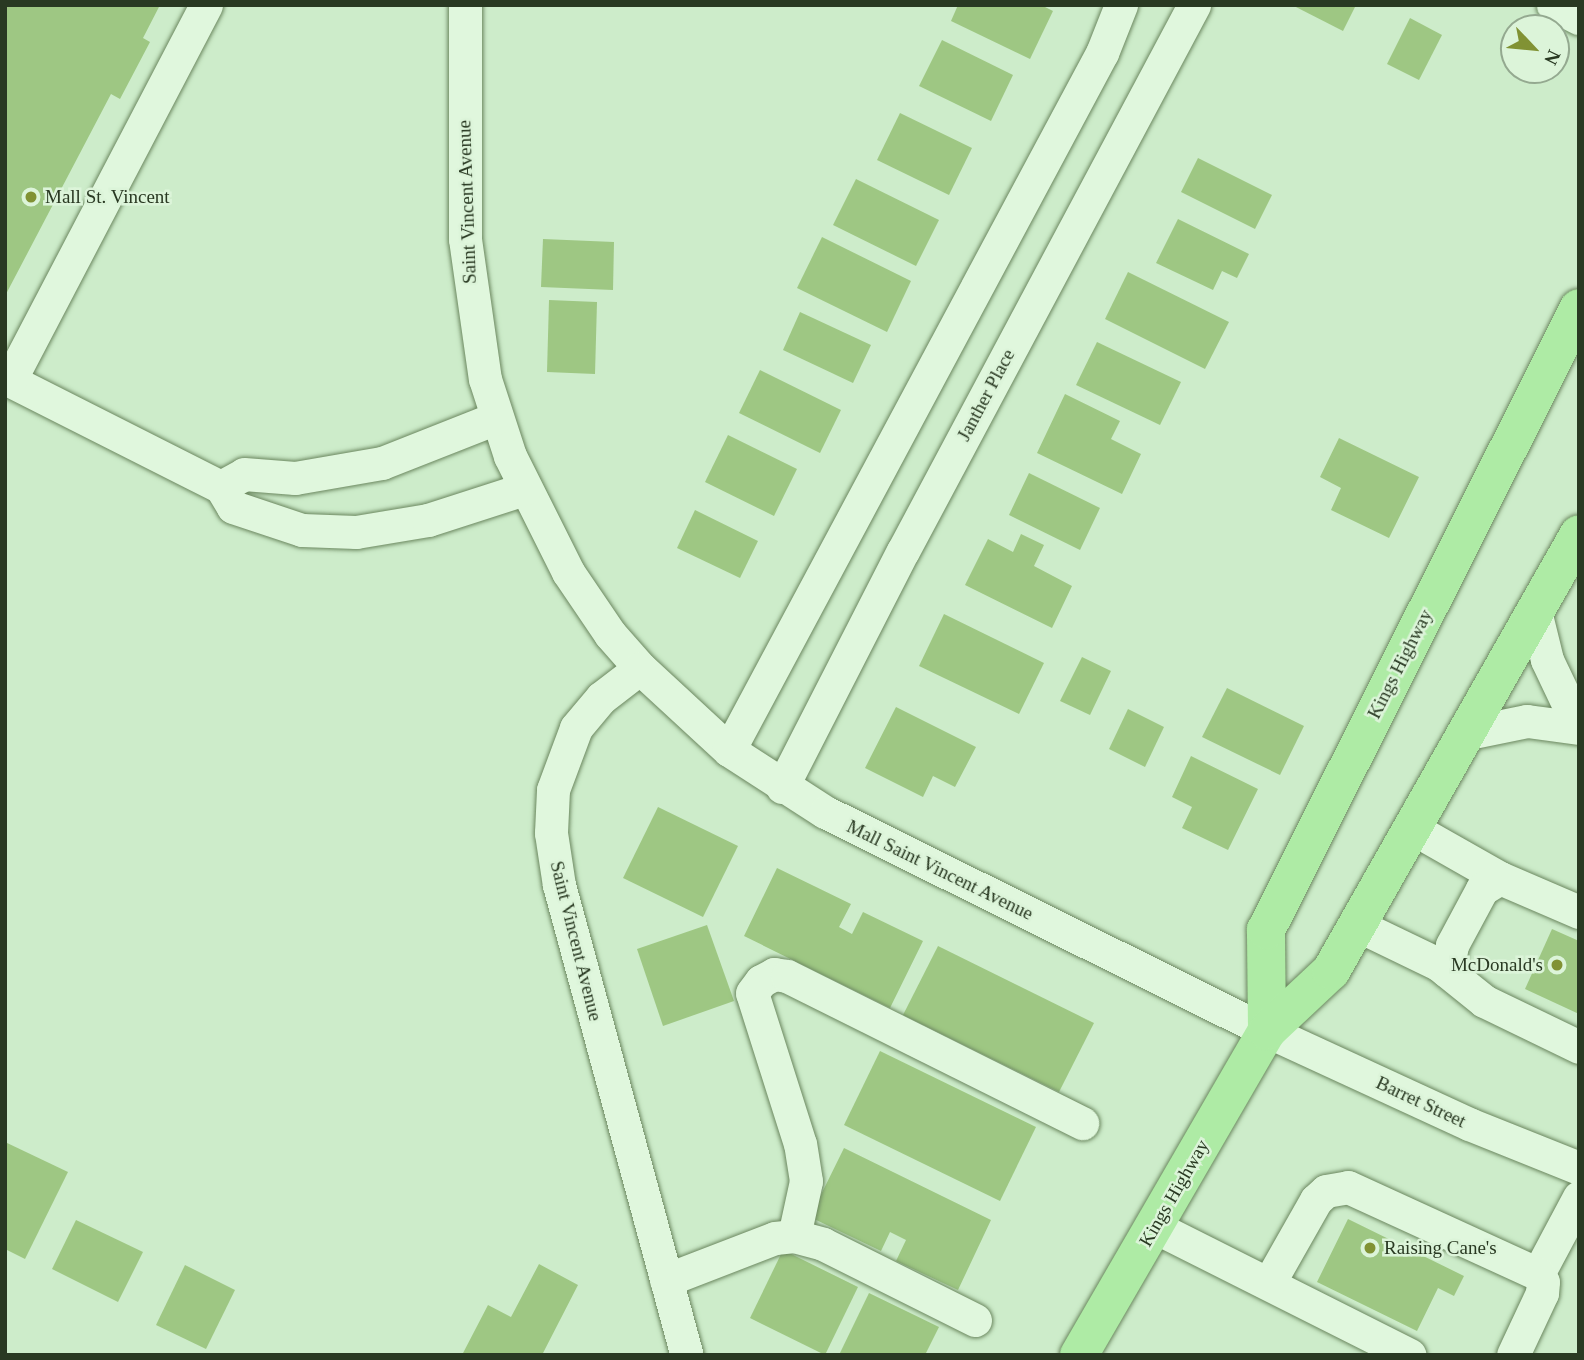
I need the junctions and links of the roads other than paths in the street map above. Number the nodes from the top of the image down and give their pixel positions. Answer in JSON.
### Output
{"nodes":[{"id":1,"x":206,"y":5,"type":"edge"},
{"id":2,"x":465,"y":5,"type":"edge"},
{"id":3,"x":1121,"y":5,"type":"edge"},
{"id":4,"x":1194,"y":5,"type":"edge"},
{"id":5,"x":1552,"y":5,"type":"edge"},
{"id":6,"x":1579,"y":18,"type":"edge"},
{"id":7,"x":1579,"y":308,"type":"edge"},
{"id":8,"x":8,"y":379,"type":"edge"},
{"id":9,"x":496,"y":418,"type":"junction"},
{"id":10,"x":221,"y":486,"type":"junction"},
{"id":11,"x":524,"y":489,"type":"junction"},
{"id":12,"x":1579,"y":534,"type":"edge"},
{"id":13,"x":1535,"y":611,"type":"junction"},
{"id":14,"x":640,"y":668,"type":"junction"},
{"id":15,"x":1579,"y":728,"type":"edge"},
{"id":16,"x":1468,"y":733,"type":"junction"},
{"id":17,"x":729,"y":750,"type":"junction"},
{"id":18,"x":782,"y":787,"type":"junction"},
{"id":19,"x":1412,"y":828,"type":"junction"},
{"id":20,"x":1500,"y":878,"type":"junction"},
{"id":21,"x":1579,"y":912,"type":"edge"},
{"id":22,"x":1357,"y":925,"type":"junction"},
{"id":23,"x":1447,"y":971,"type":"junction"},
{"id":24,"x":1267,"y":1031,"type":"junction"},
{"id":25,"x":1579,"y":1047,"type":"edge"},
{"id":26,"x":1082,"y":1123,"type":"dead end"},
{"id":27,"x":1579,"y":1168,"type":"edge"},
{"id":28,"x":1579,"y":1197,"type":"edge"},
{"id":29,"x":1155,"y":1227,"type":"junction"},
{"id":30,"x":794,"y":1236,"type":"junction"},
{"id":31,"x":1538,"y":1274,"type":"junction"},
{"id":32,"x":666,"y":1280,"type":"junction"},
{"id":33,"x":1269,"y":1283,"type":"junction"},
{"id":34,"x":975,"y":1320,"type":"dead end"},
{"id":35,"x":687,"y":1355,"type":"edge"},
{"id":36,"x":1079,"y":1355,"type":"edge"},
{"id":37,"x":1409,"y":1355,"type":"edge"},
{"id":38,"x":1513,"y":1355,"type":"edge"}],
"edges":[{"from":1,"to":8,"type":"street"},
{"from":2,"to":9,"type":"street","name":"Saint Vincent Avenue"},
{"from":3,"to":17,"type":"street"},
{"from":4,"to":18,"type":"street","name":"Janther Place"},
{"from":5,"to":6,"type":"street"},
{"from":7,"to":24,"type":"main road","name":"Kings Highway"},
{"from":8,"to":10,"type":"street"},
{"from":9,"to":10,"type":"street"},
{"from":9,"to":11,"type":"street","name":"Saint Vincent Avenue"},
{"from":10,"to":11,"type":"street"},
{"from":11,"to":14,"type":"street","name":"Saint Vincent Avenue"},
{"from":12,"to":13,"type":"main road","name":"Kings Highway"},
{"from":13,"to":15,"type":"street"},
{"from":13,"to":16,"type":"main road","name":"Kings Highway"},
{"from":14,"to":17,"type":"street","name":"Mall Saint Vincent Avenue"},
{"from":14,"to":32,"type":"street","name":"Saint Vincent Avenue"},
{"from":15,"to":16,"type":"street"},
{"from":16,"to":19,"type":"main road","name":"Kings Highway"},
{"from":17,"to":18,"type":"street","name":"Mall Saint Vincent Avenue"},
{"from":18,"to":24,"type":"street","name":"Mall Saint Vincent Avenue"},
{"from":19,"to":20,"type":"street"},
{"from":19,"to":22,"type":"main road","name":"Kings Highway"},
{"from":20,"to":21,"type":"street"},
{"from":20,"to":23,"type":"street"},
{"from":22,"to":23,"type":"street"},
{"from":22,"to":24,"type":"main road","name":"Kings Highway"},
{"from":23,"to":25,"type":"street"},
{"from":24,"to":27,"type":"street","name":"Barret Street"},
{"from":24,"to":29,"type":"main road","name":"Kings Highway"},
{"from":26,"to":30,"type":"street"},
{"from":28,"to":31,"type":"street"},
{"from":29,"to":33,"type":"street"},
{"from":29,"to":36,"type":"main road","name":"Kings Highway"},
{"from":30,"to":32,"type":"street"},
{"from":30,"to":34,"type":"street"},
{"from":31,"to":33,"type":"street"},
{"from":31,"to":38,"type":"street"},
{"from":32,"to":35,"type":"street","name":"Saint Vincent Avenue"},
{"from":33,"to":37,"type":"street"}]}
